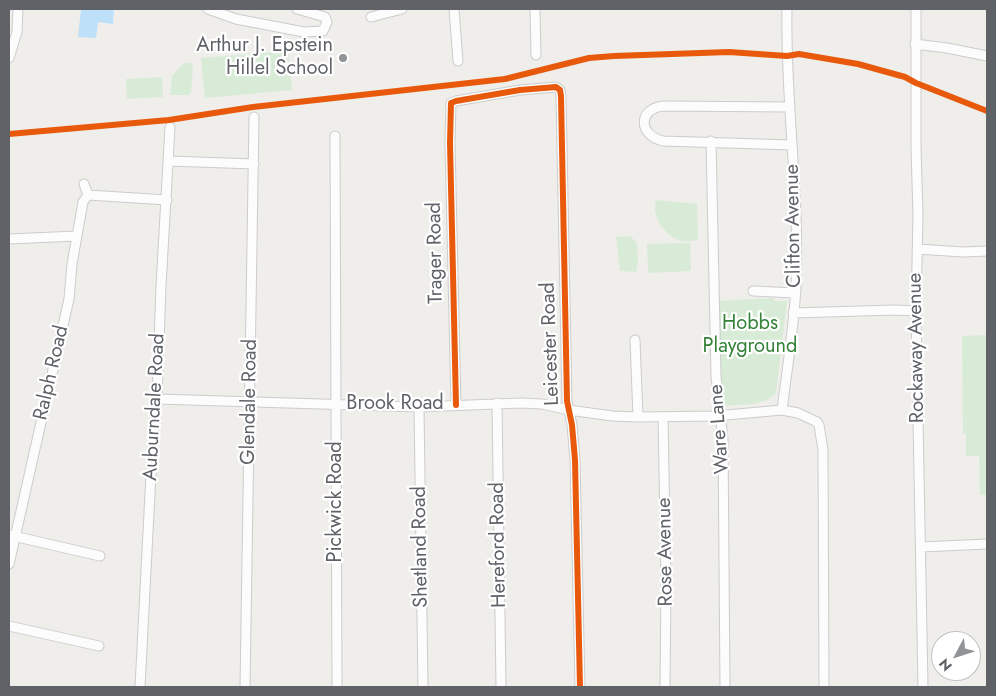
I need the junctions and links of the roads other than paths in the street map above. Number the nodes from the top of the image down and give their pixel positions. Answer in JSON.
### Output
{"nodes":[{"id":1,"x":18,"y":9,"type":"edge"},
{"id":2,"x":208,"y":9,"type":"edge"},
{"id":3,"x":298,"y":9,"type":"edge"},
{"id":4,"x":402,"y":9,"type":"edge"},
{"id":5,"x":454,"y":9,"type":"edge"},
{"id":6,"x":535,"y":9,"type":"edge"},
{"id":7,"x":787,"y":9,"type":"edge"},
{"id":8,"x":916,"y":9,"type":"edge"},
{"id":9,"x":371,"y":17,"type":"dead end"},
{"id":10,"x":915,"y":44,"type":"junction"},
{"id":11,"x":536,"y":55,"type":"dead end"},
{"id":12,"x":987,"y":56,"type":"edge"},
{"id":13,"x":9,"y":58,"type":"edge"},
{"id":14,"x":458,"y":61,"type":"dead end"},
{"id":15,"x":452,"y":102,"type":"joint"},
{"id":16,"x":790,"y":107,"type":"junction"},
{"id":17,"x":254,"y":117,"type":"dead end"},
{"id":18,"x":170,"y":127,"type":"dead end"},
{"id":19,"x":336,"y":136,"type":"dead end"},
{"id":20,"x":711,"y":141,"type":"junction"},
{"id":21,"x":792,"y":145,"type":"junction"},
{"id":22,"x":168,"y":161,"type":"junction"},
{"id":23,"x":254,"y":164,"type":"junction"},
{"id":24,"x":84,"y":184,"type":"dead end"},
{"id":25,"x":88,"y":195,"type":"junction"},
{"id":26,"x":167,"y":200,"type":"junction"},
{"id":27,"x":77,"y":236,"type":"junction"},
{"id":28,"x":9,"y":239,"type":"edge"},
{"id":29,"x":916,"y":249,"type":"junction"},
{"id":30,"x":987,"y":251,"type":"edge"},
{"id":31,"x":753,"y":291,"type":"dead end"},
{"id":32,"x":795,"y":293,"type":"junction"},
{"id":33,"x":916,"y":312,"type":"junction"},
{"id":34,"x":793,"y":313,"type":"junction"},
{"id":35,"x":634,"y":340,"type":"dead end"},
{"id":36,"x":157,"y":399,"type":"junction"},
{"id":37,"x":250,"y":402,"type":"junction"},
{"id":38,"x":497,"y":403,"type":"junction"},
{"id":39,"x":336,"y":404,"type":"junction"},
{"id":40,"x":456,"y":405,"type":"junction"},
{"id":41,"x":419,"y":407,"type":"junction"},
{"id":42,"x":569,"y":410,"type":"junction"},
{"id":43,"x":782,"y":410,"type":"junction"},
{"id":44,"x":721,"y":416,"type":"junction"},
{"id":45,"x":638,"y":417,"type":"junction"},
{"id":46,"x":663,"y":417,"type":"junction"},
{"id":47,"x":12,"y":536,"type":"edge"},
{"id":48,"x":987,"y":544,"type":"edge"},
{"id":49,"x":920,"y":547,"type":"junction"},
{"id":50,"x":100,"y":556,"type":"dead end"},
{"id":51,"x":9,"y":564,"type":"edge"},
{"id":52,"x":9,"y":626,"type":"edge"},
{"id":53,"x":99,"y":646,"type":"dead end"},
{"id":54,"x":140,"y":687,"type":"edge"},
{"id":55,"x":246,"y":687,"type":"edge"},
{"id":56,"x":337,"y":687,"type":"edge"},
{"id":57,"x":423,"y":687,"type":"edge"},
{"id":58,"x":501,"y":687,"type":"edge"},
{"id":59,"x":580,"y":687,"type":"edge"},
{"id":60,"x":665,"y":687,"type":"edge"},
{"id":61,"x":725,"y":687,"type":"edge"},
{"id":62,"x":824,"y":687,"type":"edge"},
{"id":63,"x":923,"y":687,"type":"edge"}],
"edges":[{"from":1,"to":13,"type":"street"},
{"from":2,"to":3,"type":"street"},
{"from":4,"to":9,"type":"street"},
{"from":5,"to":14,"type":"street"},
{"from":6,"to":11,"type":"street"},
{"from":7,"to":16,"type":"street","name":"Clifton Avenue"},
{"from":8,"to":10,"type":"street","name":"Rockaway Avenue"},
{"from":10,"to":12,"type":"street"},
{"from":10,"to":29,"type":"street","name":"Rockaway Avenue"},
{"from":15,"to":40,"type":"street","name":"Trager Road"},
{"from":15,"to":42,"type":"street","name":"Leicester Road"},
{"from":16,"to":20,"type":"street"},
{"from":16,"to":21,"type":"street","name":"Clifton Avenue"},
{"from":17,"to":23,"type":"street","name":"Glendale Road"},
{"from":18,"to":22,"type":"street","name":"Auburndale Road"},
{"from":19,"to":39,"type":"street","name":"Pickwick Road"},
{"from":20,"to":21,"type":"street"},
{"from":20,"to":44,"type":"street","name":"Ware Lane"},
{"from":21,"to":32,"type":"street","name":"Clifton Avenue"},
{"from":22,"to":23,"type":"street"},
{"from":22,"to":26,"type":"street","name":"Auburndale Road"},
{"from":23,"to":37,"type":"street","name":"Glendale Road"},
{"from":24,"to":25,"type":"street"},
{"from":25,"to":26,"type":"street"},
{"from":25,"to":27,"type":"street","name":"Ralph Road"},
{"from":26,"to":36,"type":"street","name":"Auburndale Road"},
{"from":27,"to":28,"type":"street"},
{"from":27,"to":47,"type":"street","name":"Ralph Road"},
{"from":29,"to":30,"type":"street"},
{"from":29,"to":33,"type":"street","name":"Rockaway Avenue"},
{"from":31,"to":32,"type":"street"},
{"from":32,"to":34,"type":"street","name":"Clifton Avenue"},
{"from":33,"to":34,"type":"street"},
{"from":33,"to":49,"type":"street","name":"Rockaway Avenue"},
{"from":34,"to":43,"type":"street","name":"Clifton Avenue"},
{"from":35,"to":45,"type":"street"},
{"from":36,"to":37,"type":"street","name":"Brook Road"},
{"from":36,"to":54,"type":"street","name":"Auburndale Road"},
{"from":37,"to":39,"type":"street","name":"Brook Road"},
{"from":37,"to":55,"type":"street","name":"Glendale Road"},
{"from":38,"to":40,"type":"street","name":"Brook Road"},
{"from":38,"to":42,"type":"street","name":"Brook Road"},
{"from":38,"to":58,"type":"street","name":"Hereford Road"},
{"from":39,"to":41,"type":"street","name":"Brook Road"},
{"from":39,"to":56,"type":"street","name":"Pickwick Road"},
{"from":40,"to":41,"type":"street","name":"Brook Road"},
{"from":41,"to":57,"type":"street","name":"Shetland Road"},
{"from":42,"to":45,"type":"street","name":"Brook Road"},
{"from":42,"to":59,"type":"street","name":"Leicester Road"},
{"from":43,"to":44,"type":"street","name":"Brook Road"},
{"from":43,"to":62,"type":"street"},
{"from":44,"to":46,"type":"street","name":"Brook Road"},
{"from":44,"to":61,"type":"street","name":"Ware Lane"},
{"from":45,"to":46,"type":"street","name":"Brook Road"},
{"from":46,"to":60,"type":"street","name":"Rose Avenue"},
{"from":47,"to":50,"type":"street"},
{"from":47,"to":51,"type":"street","name":"Ralph Road"},
{"from":48,"to":49,"type":"street"},
{"from":49,"to":63,"type":"street","name":"Rockaway Avenue"},
{"from":52,"to":53,"type":"street"}]}
